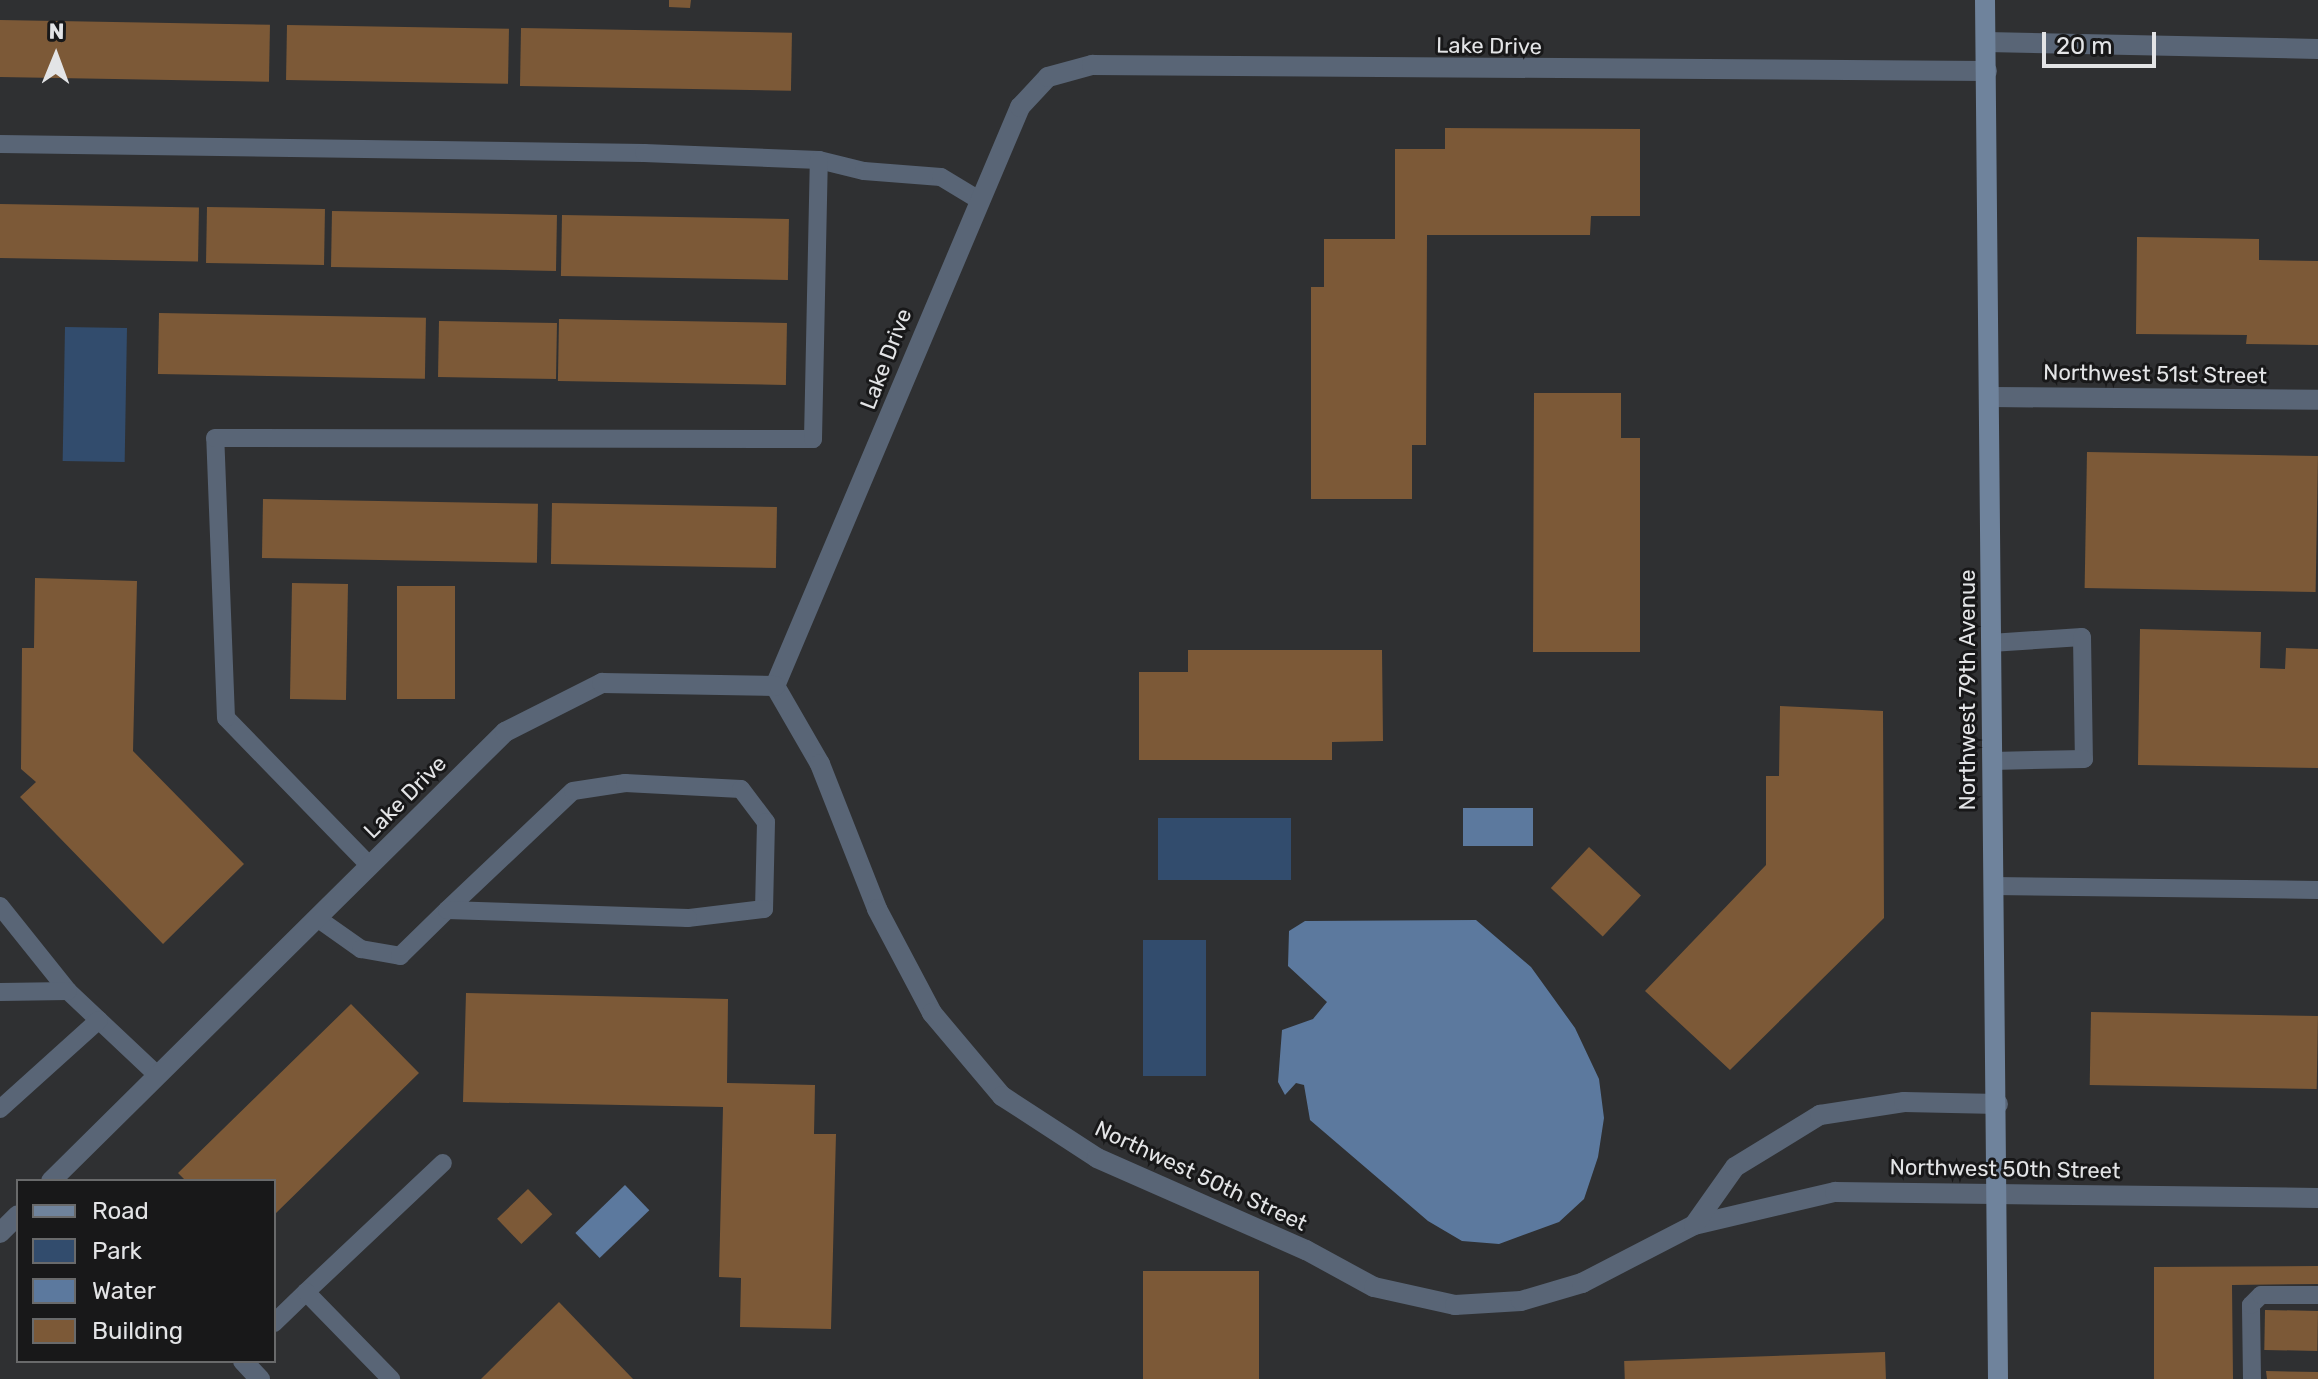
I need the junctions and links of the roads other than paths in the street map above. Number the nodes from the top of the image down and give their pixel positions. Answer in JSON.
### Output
{"nodes":[{"id":1,"x":1985,"y":0,"type":"edge"},
{"id":2,"x":1986,"y":42,"type":"junction"},
{"id":3,"x":2318,"y":49,"type":"edge"},
{"id":4,"x":1987,"y":71,"type":"junction"},
{"id":5,"x":0,"y":144,"type":"edge"},
{"id":6,"x":819,"y":160,"type":"junction"},
{"id":7,"x":979,"y":200,"type":"junction"},
{"id":8,"x":1991,"y":397,"type":"junction"},
{"id":9,"x":2318,"y":400,"type":"edge"},
{"id":10,"x":1991,"y":643,"type":"junction"},
{"id":11,"x":775,"y":686,"type":"junction"},
{"id":12,"x":1992,"y":761,"type":"junction"},
{"id":13,"x":370,"y":866,"type":"junction"},
{"id":14,"x":1993,"y":886,"type":"junction"},
{"id":15,"x":2318,"y":890,"type":"edge"},
{"id":16,"x":1,"y":904,"type":"edge"},
{"id":17,"x":447,"y":910,"type":"junction"},
{"id":18,"x":317,"y":918,"type":"junction"},
{"id":19,"x":68,"y":991,"type":"junction"},
{"id":20,"x":0,"y":992,"type":"edge"},
{"id":21,"x":99,"y":1020,"type":"junction"},
{"id":22,"x":157,"y":1075,"type":"junction"},
{"id":23,"x":1998,"y":1104,"type":"junction"},
{"id":24,"x":0,"y":1109,"type":"edge"},
{"id":25,"x":443,"y":1163,"type":"dead end"},
{"id":26,"x":56,"y":1179,"type":"edge"},
{"id":27,"x":1997,"y":1193,"type":"junction"},
{"id":28,"x":2318,"y":1198,"type":"edge"},
{"id":29,"x":16,"y":1217,"type":"edge"},
{"id":30,"x":1694,"y":1225,"type":"junction"},
{"id":31,"x":0,"y":1233,"type":"edge"},
{"id":32,"x":306,"y":1292,"type":"junction"},
{"id":33,"x":2318,"y":1295,"type":"edge"},
{"id":34,"x":276,"y":1321,"type":"edge"},
{"id":35,"x":245,"y":1363,"type":"edge"},
{"id":36,"x":260,"y":1379,"type":"edge"},
{"id":37,"x":391,"y":1379,"type":"edge"},
{"id":38,"x":1998,"y":1379,"type":"edge"},
{"id":39,"x":2252,"y":1379,"type":"edge"}],
"edges":[{"from":1,"to":2,"type":"main road","name":"Northwest 79th Avenue"},
{"from":2,"to":3,"type":"street"},
{"from":2,"to":4,"type":"main road","name":"Northwest 79th Avenue"},
{"from":4,"to":7,"type":"street","name":"Lake Drive"},
{"from":4,"to":8,"type":"main road","name":"Northwest 79th Avenue"},
{"from":5,"to":6,"type":"lane"},
{"from":6,"to":7,"type":"lane"},
{"from":6,"to":13,"type":"lane"},
{"from":7,"to":11,"type":"street","name":"Lake Drive"},
{"from":8,"to":9,"type":"street","name":"Northwest 51st Street"},
{"from":8,"to":10,"type":"main road","name":"Northwest 79th Avenue"},
{"from":10,"to":12,"type":"main road","name":"Northwest 79th Avenue"},
{"from":10,"to":12,"type":"lane"},
{"from":11,"to":13,"type":"street","name":"Lake Drive"},
{"from":11,"to":30,"type":"street","name":"Northwest 50th Street"},
{"from":12,"to":14,"type":"main road","name":"Northwest 79th Avenue"},
{"from":13,"to":18,"type":"street","name":"Lake Drive"},
{"from":14,"to":15,"type":"lane"},
{"from":14,"to":23,"type":"main road","name":"Northwest 79th Avenue"},
{"from":16,"to":19,"type":"lane"},
{"from":17,"to":17,"type":"lane"},
{"from":17,"to":18,"type":"lane"},
{"from":18,"to":22,"type":"street","name":"Lake Drive"},
{"from":19,"to":20,"type":"lane"},
{"from":19,"to":21,"type":"lane"},
{"from":21,"to":22,"type":"lane"},
{"from":21,"to":24,"type":"lane"},
{"from":22,"to":26,"type":"street","name":"Lake Drive"},
{"from":23,"to":27,"type":"main road","name":"Northwest 79th Avenue"},
{"from":23,"to":30,"type":"street","name":"Northwest 50th Street"},
{"from":25,"to":32,"type":"lane"},
{"from":27,"to":28,"type":"street","name":"Northwest 50th Street"},
{"from":27,"to":30,"type":"street","name":"Northwest 50th Street"},
{"from":27,"to":38,"type":"main road","name":"Northwest 79th Avenue"},
{"from":29,"to":31,"type":"street"},
{"from":32,"to":34,"type":"lane"},
{"from":32,"to":37,"type":"lane"},
{"from":33,"to":39,"type":"lane"},
{"from":35,"to":36,"type":"street"}]}
